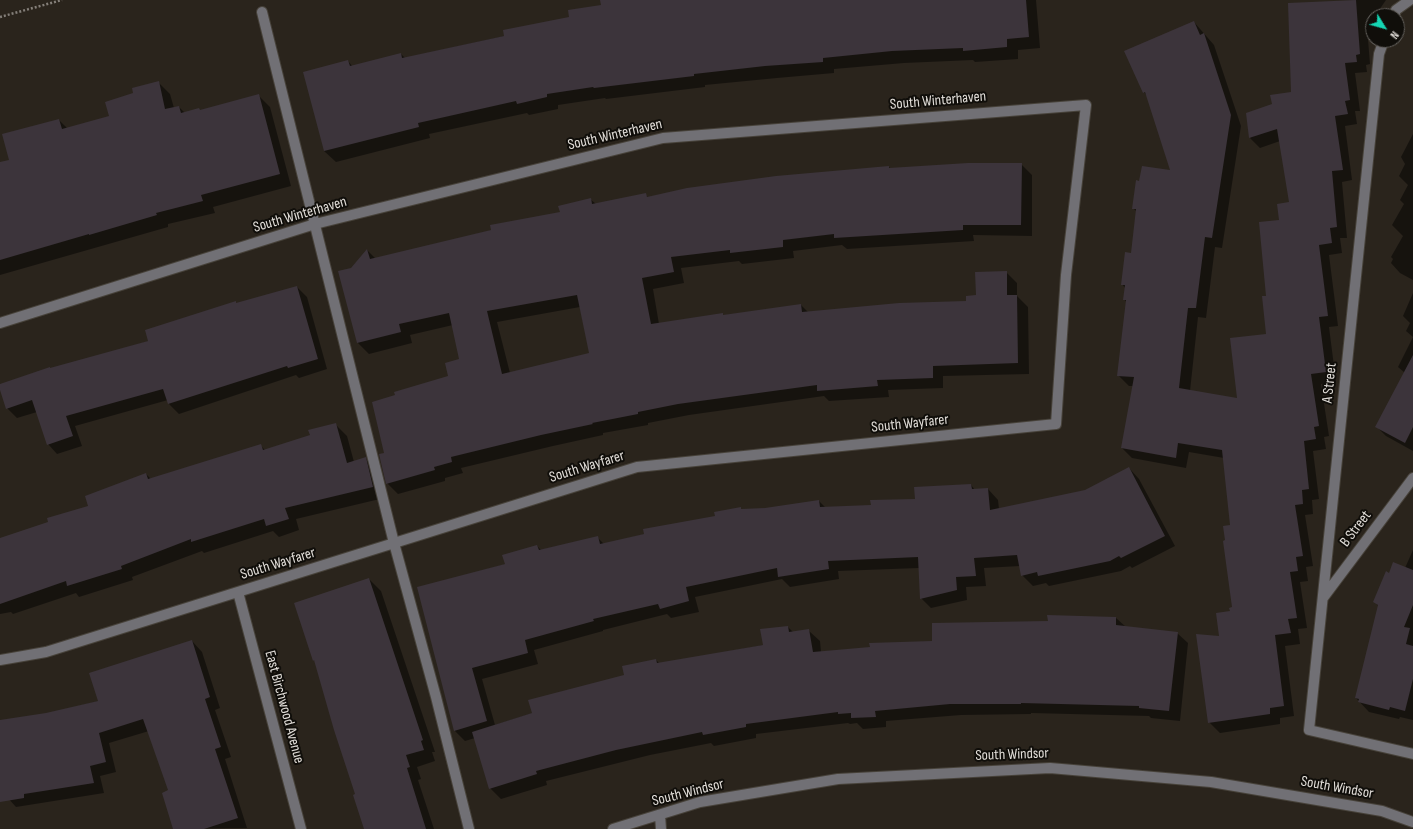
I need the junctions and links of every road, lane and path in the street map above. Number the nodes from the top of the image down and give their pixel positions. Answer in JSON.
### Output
{"nodes":[{"id":1,"x":62,"y":0,"type":"edge"},
{"id":2,"x":1410,"y":0,"type":"edge"},
{"id":3,"x":1401,"y":8,"type":"edge"},
{"id":4,"x":262,"y":12,"type":"dead end"},
{"id":5,"x":0,"y":17,"type":"edge"},
{"id":6,"x":1381,"y":48,"type":"edge"},
{"id":7,"x":315,"y":224,"type":"junction"},
{"id":8,"x":1066,"y":275,"type":"joint"},
{"id":9,"x":0,"y":323,"type":"edge"},
{"id":10,"x":1413,"y":478,"type":"edge"},
{"id":11,"x":394,"y":543,"type":"junction"},
{"id":12,"x":238,"y":592,"type":"junction"},
{"id":13,"x":1323,"y":598,"type":"junction"},
{"id":14,"x":0,"y":660,"type":"edge"},
{"id":15,"x":1413,"y":754,"type":"edge"},
{"id":16,"x":660,"y":815,"type":"junction"},
{"id":17,"x":1413,"y":822,"type":"edge"},
{"id":18,"x":301,"y":829,"type":"edge"},
{"id":19,"x":468,"y":829,"type":"edge"},
{"id":20,"x":613,"y":829,"type":"edge"},
{"id":21,"x":661,"y":829,"type":"edge"}],
"edges":[{"from":1,"to":5,"type":"path"},
{"from":2,"to":3,"type":"street"},
{"from":4,"to":7,"type":"street"},
{"from":6,"to":13,"type":"street","name":"A Street"},
{"from":7,"to":8,"type":"street","name":"South Winterhaven"},
{"from":7,"to":9,"type":"street","name":"South Winterhaven"},
{"from":7,"to":11,"type":"street"},
{"from":8,"to":11,"type":"street","name":"South Wayfarer"},
{"from":10,"to":13,"type":"street","name":"B Street"},
{"from":11,"to":12,"type":"street","name":"South Wayfarer"},
{"from":11,"to":19,"type":"street"},
{"from":12,"to":14,"type":"street","name":"South Wayfarer"},
{"from":12,"to":18,"type":"street","name":"East Birchwood Avenue"},
{"from":13,"to":15,"type":"street","name":"A Street"},
{"from":16,"to":17,"type":"street","name":"South Windsor"},
{"from":16,"to":20,"type":"street","name":"South Windsor"},
{"from":16,"to":21,"type":"street"}]}
